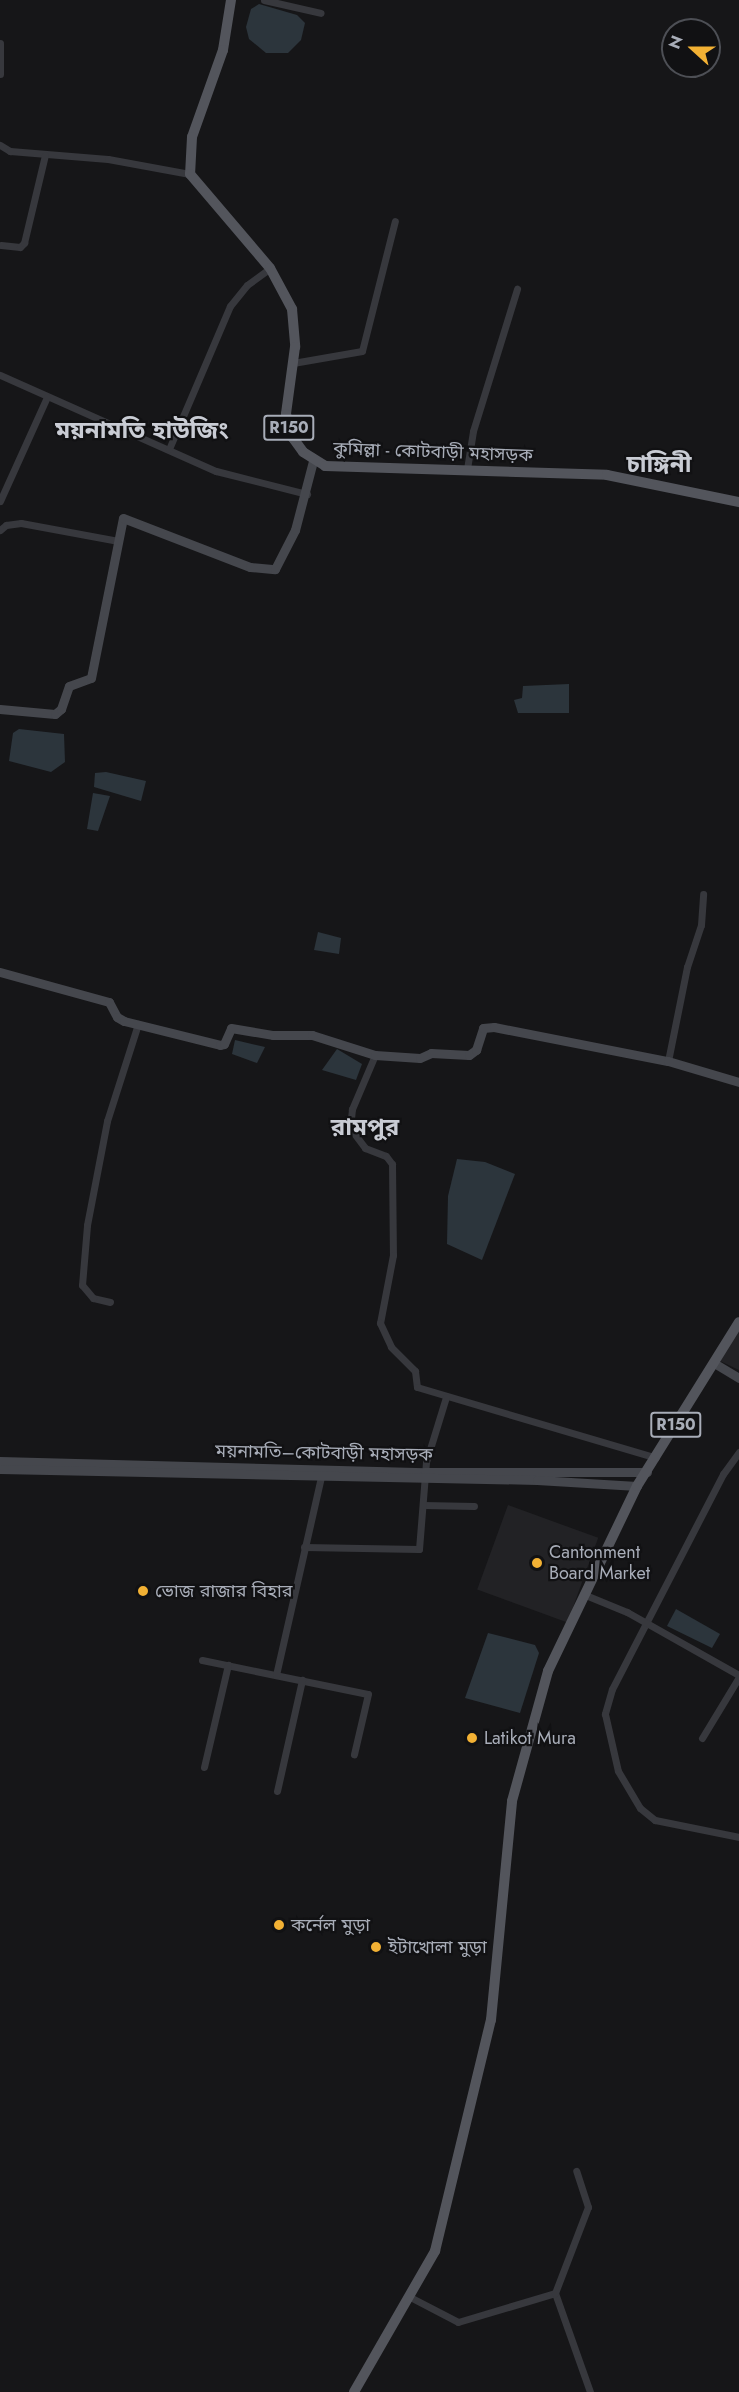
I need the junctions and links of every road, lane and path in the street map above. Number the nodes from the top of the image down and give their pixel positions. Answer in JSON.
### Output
{"nodes":[{"id":1,"x":231,"y":0,"type":"edge"},
{"id":2,"x":264,"y":0,"type":"edge"},
{"id":3,"x":321,"y":14,"type":"dead end"},
{"id":4,"x":0,"y":43,"type":"edge"},
{"id":5,"x":0,"y":74,"type":"edge"},
{"id":6,"x":0,"y":145,"type":"edge"},
{"id":7,"x":45,"y":155,"type":"junction"},
{"id":8,"x":190,"y":174,"type":"junction"},
{"id":9,"x":395,"y":221,"type":"dead end"},
{"id":10,"x":1,"y":245,"type":"edge"},
{"id":11,"x":270,"y":268,"type":"junction"},
{"id":12,"x":518,"y":289,"type":"dead end"},
{"id":13,"x":293,"y":363,"type":"junction"},
{"id":14,"x":0,"y":375,"type":"edge"},
{"id":15,"x":46,"y":397,"type":"junction"},
{"id":16,"x":169,"y":449,"type":"junction"},
{"id":17,"x":313,"y":461,"type":"junction"},
{"id":18,"x":467,"y":469,"type":"junction"},
{"id":19,"x":307,"y":494,"type":"junction"},
{"id":20,"x":0,"y":501,"type":"edge"},
{"id":21,"x":739,"y":502,"type":"edge"},
{"id":22,"x":0,"y":530,"type":"edge"},
{"id":23,"x":118,"y":541,"type":"junction"},
{"id":24,"x":0,"y":709,"type":"edge"},
{"id":25,"x":703,"y":894,"type":"dead end"},
{"id":26,"x":0,"y":972,"type":"edge"},
{"id":27,"x":138,"y":1024,"type":"junction"},
{"id":28,"x":375,"y":1054,"type":"junction"},
{"id":29,"x":668,"y":1061,"type":"junction"},
{"id":30,"x":739,"y":1082,"type":"edge"},
{"id":31,"x":110,"y":1302,"type":"dead end"},
{"id":32,"x":739,"y":1322,"type":"edge"},
{"id":33,"x":714,"y":1364,"type":"junction"},
{"id":34,"x":739,"y":1378,"type":"edge"},
{"id":35,"x":446,"y":1397,"type":"junction"},
{"id":36,"x":739,"y":1452,"type":"edge"},
{"id":37,"x":656,"y":1458,"type":"junction"},
{"id":38,"x":0,"y":1461,"type":"edge"},
{"id":39,"x":0,"y":1469,"type":"edge"},
{"id":40,"x":647,"y":1472,"type":"junction"},
{"id":41,"x":424,"y":1476,"type":"junction"},
{"id":42,"x":321,"y":1477,"type":"junction"},
{"id":43,"x":637,"y":1486,"type":"junction"},
{"id":44,"x":423,"y":1505,"type":"junction"},
{"id":45,"x":474,"y":1506,"type":"dead end"},
{"id":46,"x":304,"y":1547,"type":"junction"},
{"id":47,"x":583,"y":1594,"type":"junction"},
{"id":48,"x":646,"y":1624,"type":"junction"},
{"id":49,"x":202,"y":1660,"type":"dead end"},
{"id":50,"x":228,"y":1665,"type":"junction"},
{"id":51,"x":276,"y":1675,"type":"junction"},
{"id":52,"x":739,"y":1676,"type":"edge"},
{"id":53,"x":302,"y":1680,"type":"junction"},
{"id":54,"x":702,"y":1738,"type":"dead end"},
{"id":55,"x":354,"y":1754,"type":"dead end"},
{"id":56,"x":204,"y":1767,"type":"dead end"},
{"id":57,"x":278,"y":1791,"type":"dead end"},
{"id":58,"x":739,"y":1837,"type":"edge"},
{"id":59,"x":576,"y":2171,"type":"dead end"},
{"id":60,"x":555,"y":2293,"type":"junction"},
{"id":61,"x":410,"y":2297,"type":"junction"},
{"id":62,"x":354,"y":2392,"type":"edge"},
{"id":63,"x":590,"y":2392,"type":"edge"}],
"edges":[{"from":1,"to":8,"type":"main road"},
{"from":2,"to":3,"type":"street"},
{"from":4,"to":5,"type":"street"},
{"from":6,"to":7,"type":"street"},
{"from":7,"to":8,"type":"street"},
{"from":7,"to":10,"type":"street"},
{"from":8,"to":11,"type":"main road","name":"কুমিল্লা - কোটবাড়ী মহাসড়ক","number":"R150"},
{"from":9,"to":13,"type":"street"},
{"from":11,"to":13,"type":"main road","name":"কুমিল্লা - কোটবাড়ী মহাসড়ক","number":"R150"},
{"from":11,"to":16,"type":"street"},
{"from":12,"to":18,"type":"street"},
{"from":13,"to":17,"type":"main road","name":"কুমিল্লা - কোটবাড়ী মহাসড়ক","number":"R150"},
{"from":14,"to":15,"type":"street"},
{"from":15,"to":16,"type":"street"},
{"from":15,"to":20,"type":"street"},
{"from":16,"to":19,"type":"street"},
{"from":17,"to":18,"type":"main road","name":"কুমিল্লা - কোটবাড়ী মহাসড়ক","number":"R150"},
{"from":17,"to":19,"type":"main road"},
{"from":18,"to":21,"type":"main road","name":"কুমিল্লা - কোটবাড়ী মহাসড়ক","number":"R150"},
{"from":19,"to":23,"type":"main road"},
{"from":22,"to":23,"type":"street"},
{"from":23,"to":24,"type":"main road"},
{"from":25,"to":29,"type":"street"},
{"from":26,"to":27,"type":"main road"},
{"from":27,"to":28,"type":"main road"},
{"from":27,"to":31,"type":"street"},
{"from":28,"to":29,"type":"main road"},
{"from":28,"to":35,"type":"street"},
{"from":29,"to":30,"type":"main road"},
{"from":32,"to":33,"type":"main road","number":"R150"},
{"from":33,"to":34,"type":"main road"},
{"from":33,"to":37,"type":"main road","number":"R150"},
{"from":35,"to":37,"type":"street"},
{"from":35,"to":41,"type":"street"},
{"from":36,"to":48,"type":"street"},
{"from":37,"to":40,"type":"main road","number":"R150"},
{"from":38,"to":41,"type":"main road","name":"ময়নামতি–কোটবাড়ী মহাসড়ক"},
{"from":39,"to":42,"type":"main road","name":"ময়নামতি–কোটবাড়ী মহাসড়ক"},
{"from":40,"to":41,"type":"main road","name":"ময়নামতি–কোটবাড়ী মহাসড়ক"},
{"from":40,"to":43,"type":"main road","number":"R150"},
{"from":41,"to":42,"type":"main road","name":"ময়নামতি–কোটবাড়ী মহাসড়ক"},
{"from":41,"to":43,"type":"main road","name":"ময়নামতি–কোটবাড়ী মহাসড়ক"},
{"from":41,"to":44,"type":"street"},
{"from":42,"to":46,"type":"street"},
{"from":43,"to":47,"type":"main road","number":"R150"},
{"from":44,"to":45,"type":"street"},
{"from":44,"to":46,"type":"street"},
{"from":46,"to":51,"type":"street"},
{"from":47,"to":48,"type":"street"},
{"from":47,"to":61,"type":"main road","number":"R150"},
{"from":48,"to":52,"type":"street"},
{"from":48,"to":58,"type":"street"},
{"from":49,"to":50,"type":"street"},
{"from":50,"to":51,"type":"street"},
{"from":50,"to":56,"type":"street"},
{"from":51,"to":53,"type":"street"},
{"from":52,"to":54,"type":"street"},
{"from":53,"to":55,"type":"street"},
{"from":53,"to":57,"type":"street"},
{"from":59,"to":60,"type":"street"},
{"from":60,"to":61,"type":"street"},
{"from":60,"to":63,"type":"street"},
{"from":61,"to":62,"type":"main road","number":"R150"}]}
